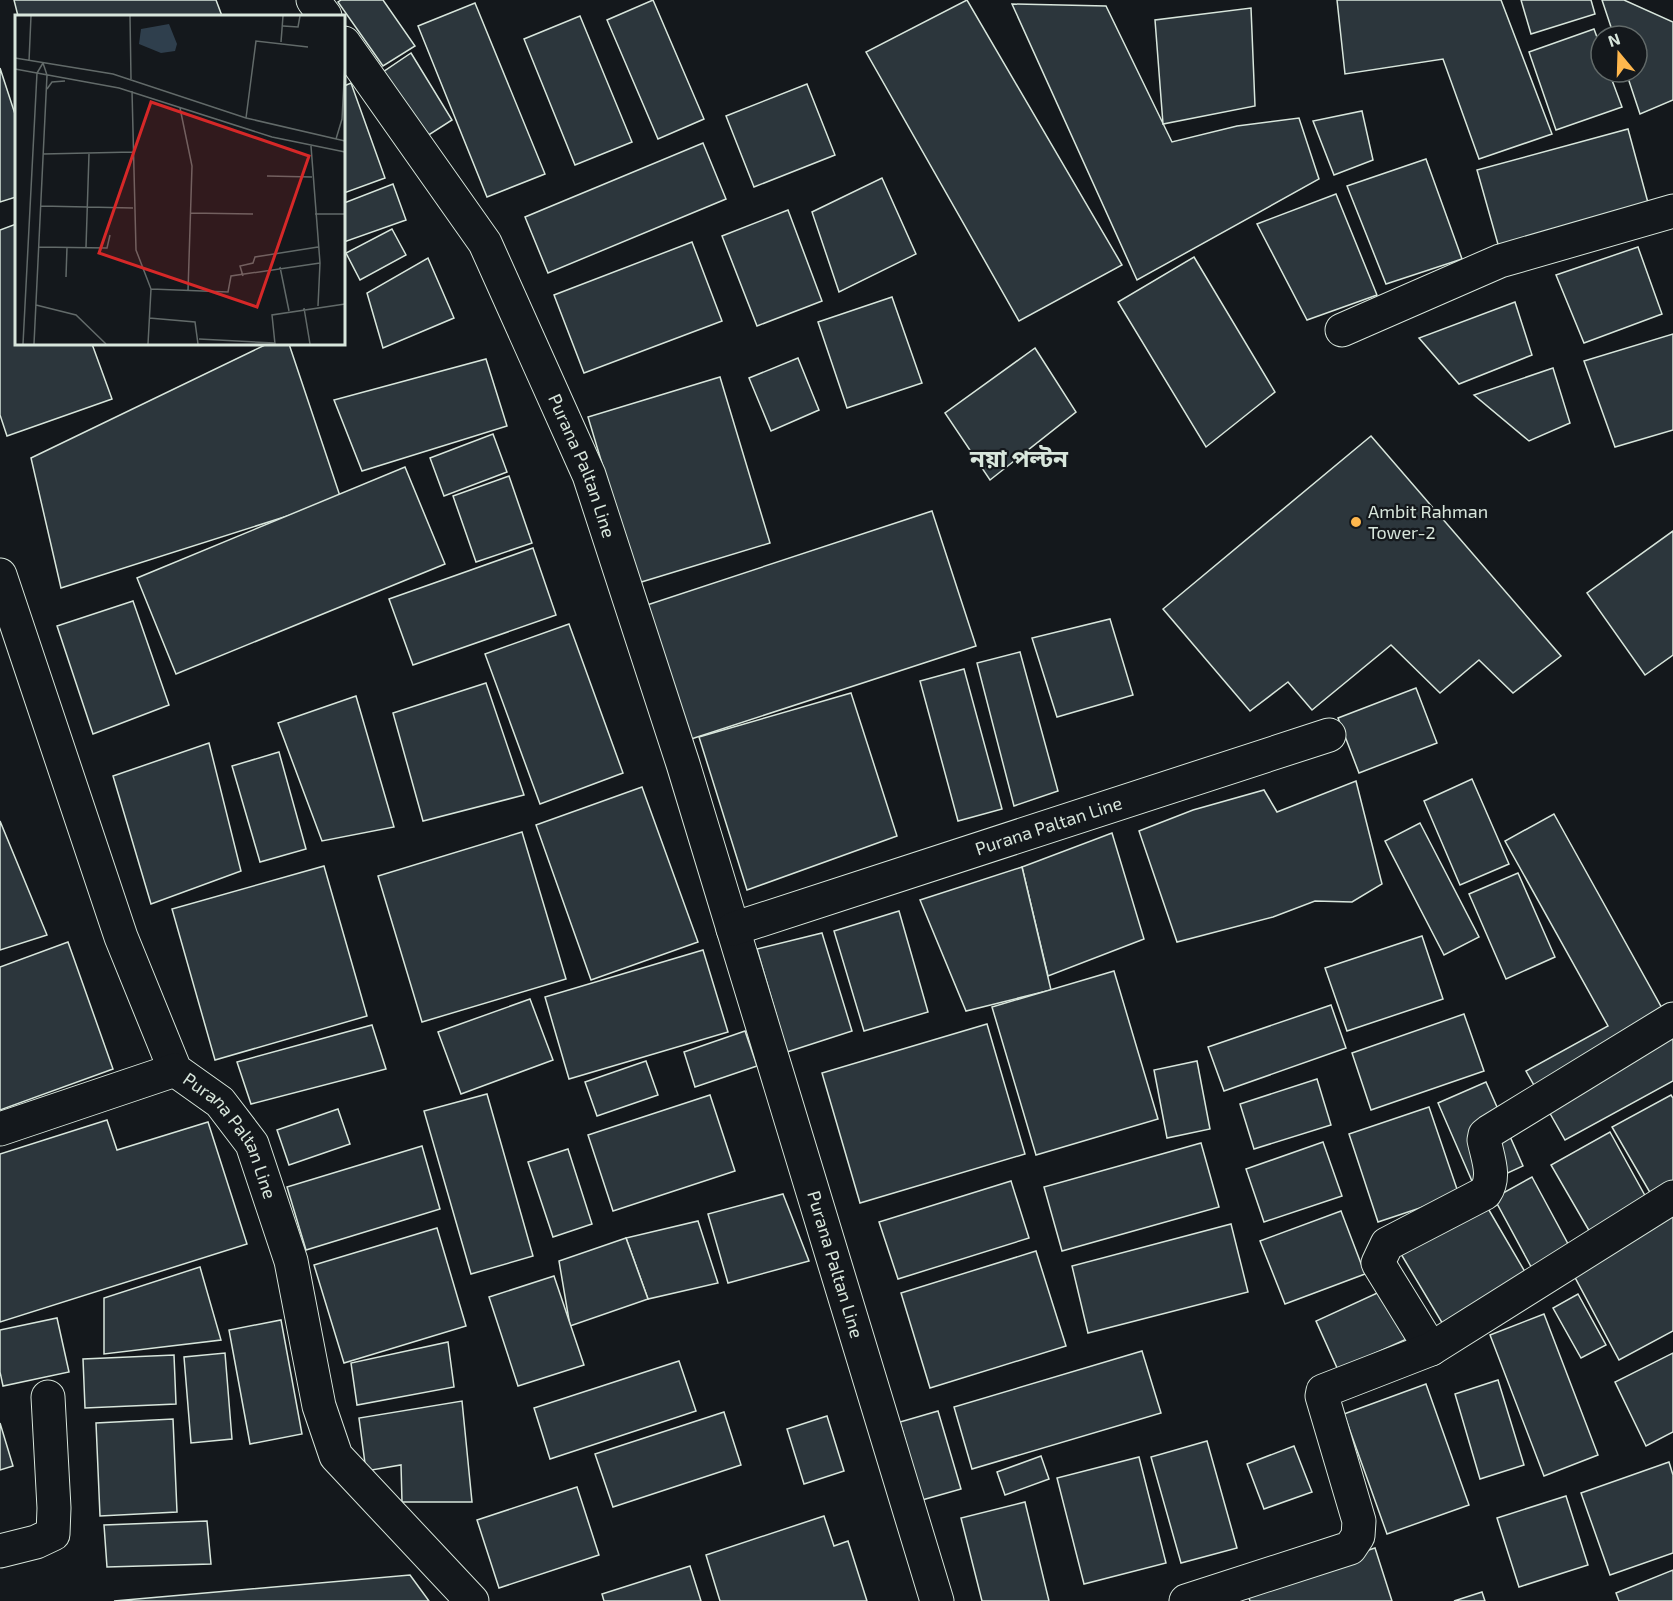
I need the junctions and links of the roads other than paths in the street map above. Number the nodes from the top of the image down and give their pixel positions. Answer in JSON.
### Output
{"nodes":[{"id":1,"x":314,"y":0,"type":"edge"},
{"id":2,"x":324,"y":15,"type":"edge"},
{"id":3,"x":345,"y":44,"type":"edge"},
{"id":4,"x":1673,"y":211,"type":"edge"},
{"id":5,"x":1342,"y":330,"type":"dead end"},
{"id":6,"x":0,"y":575,"type":"edge"},
{"id":7,"x":1329,"y":735,"type":"dead end"},
{"id":8,"x":733,"y":929,"type":"junction"},
{"id":9,"x":1673,"y":1018,"type":"edge"},
{"id":10,"x":175,"y":1070,"type":"junction"},
{"id":11,"x":0,"y":1130,"type":"edge"},
{"id":12,"x":1673,"y":1197,"type":"edge"},
{"id":13,"x":1431,"y":1349,"type":"junction"},
{"id":14,"x":48,"y":1397,"type":"dead end"},
{"id":15,"x":0,"y":1551,"type":"edge"},
{"id":16,"x":472,"y":1601,"type":"edge"},
{"id":17,"x":938,"y":1601,"type":"edge"},
{"id":18,"x":1186,"y":1601,"type":"edge"}],
"edges":[{"from":1,"to":2,"type":"street"},
{"from":3,"to":8,"type":"street","name":"Purana Paltan Line"},
{"from":4,"to":5,"type":"street"},
{"from":6,"to":10,"type":"street","name":"Purana Paltan Line"},
{"from":7,"to":8,"type":"street","name":"Purana Paltan Line"},
{"from":8,"to":17,"type":"street","name":"Purana Paltan Line"},
{"from":9,"to":13,"type":"street"},
{"from":10,"to":11,"type":"street"},
{"from":10,"to":16,"type":"street","name":"Purana Paltan Line"},
{"from":12,"to":13,"type":"street"},
{"from":13,"to":18,"type":"street"},
{"from":14,"to":15,"type":"street"}]}
